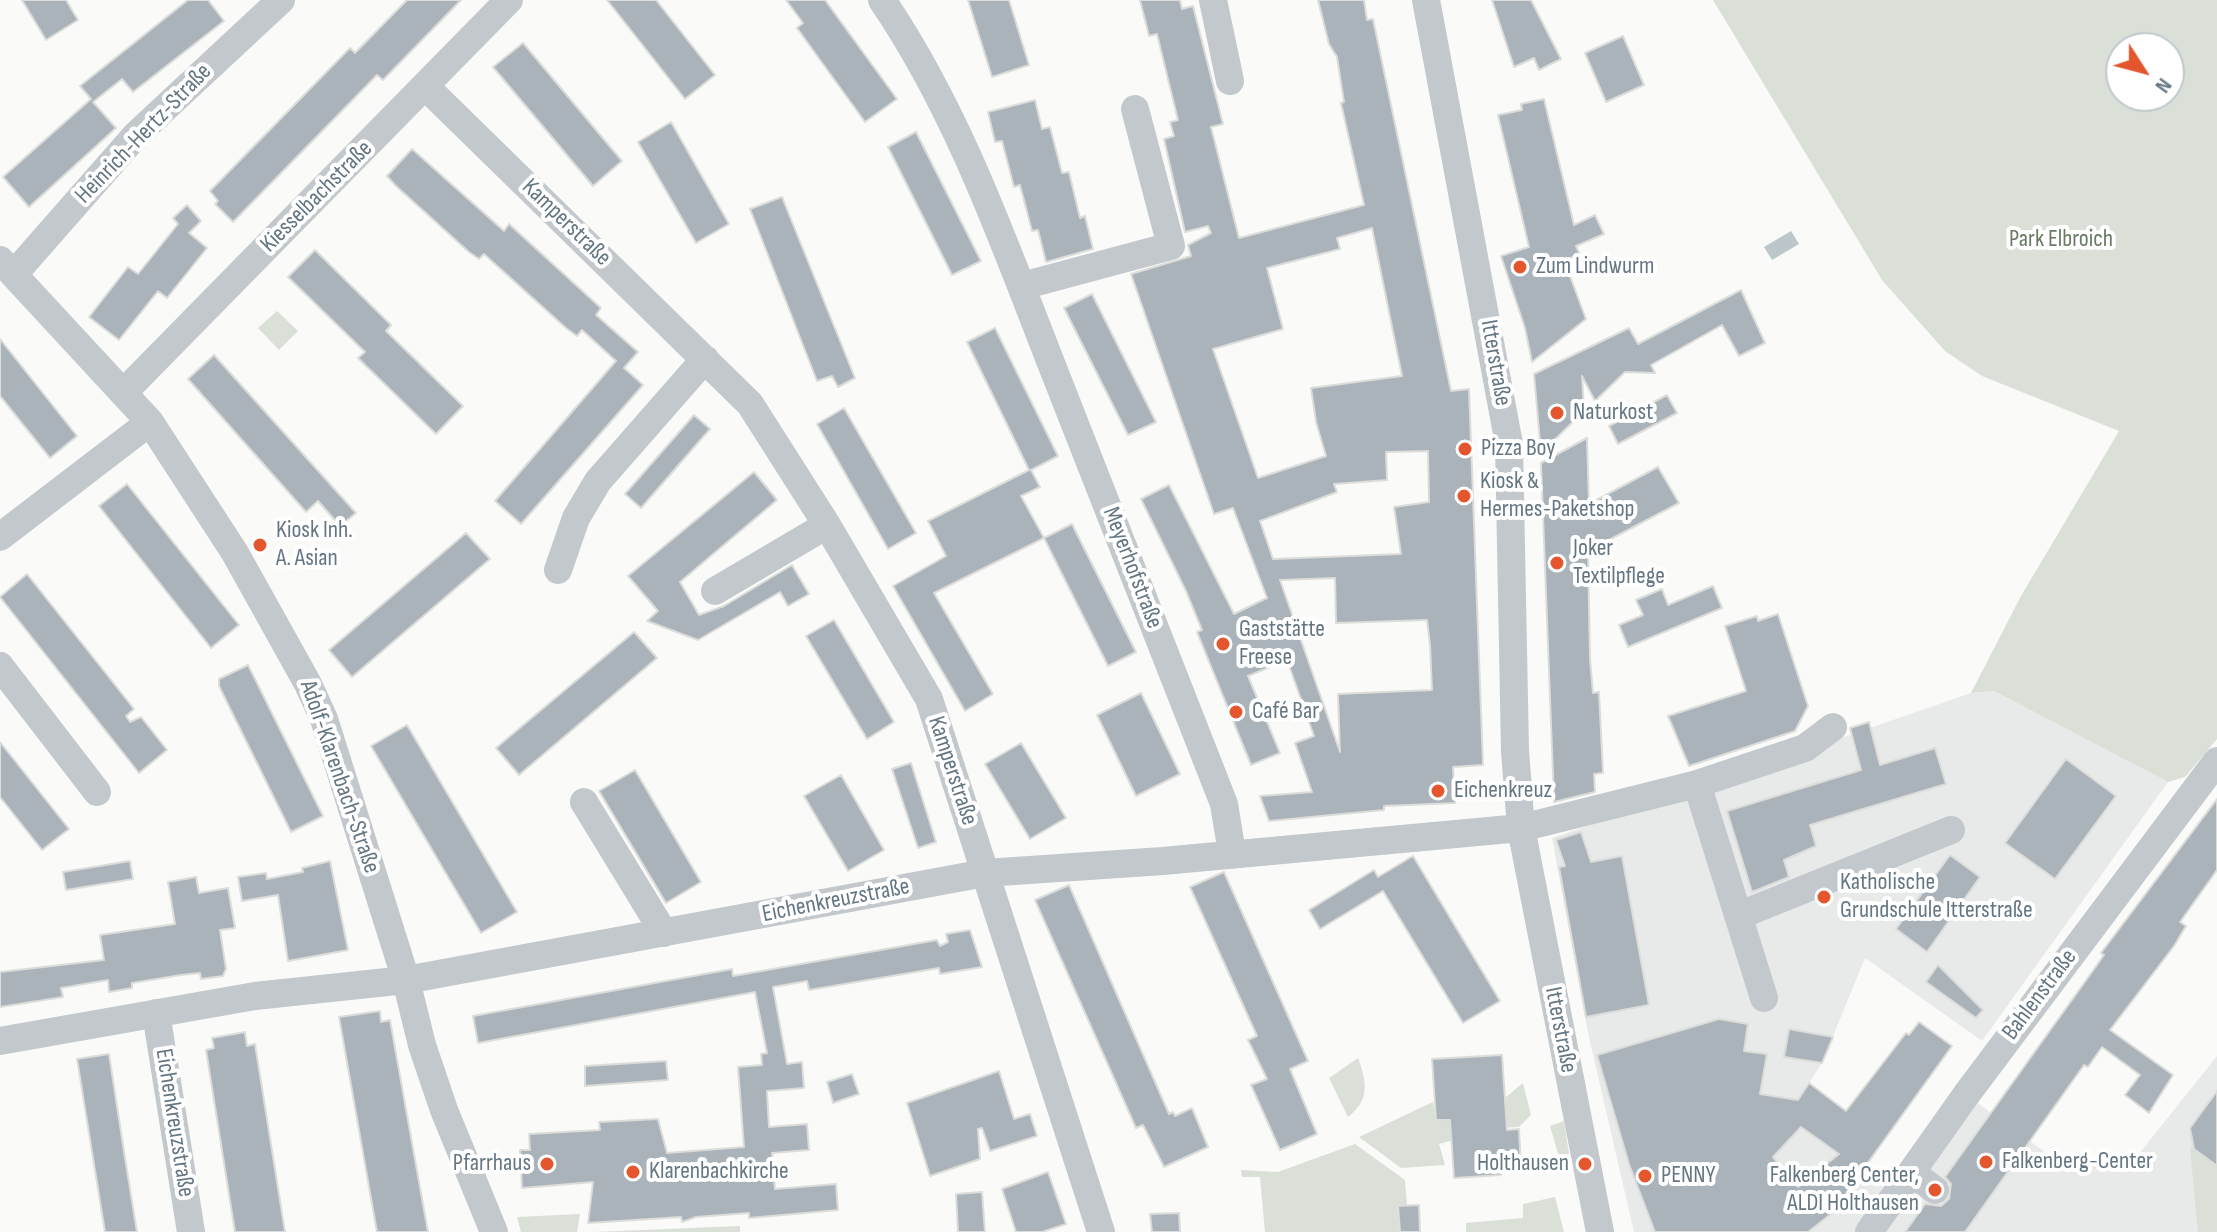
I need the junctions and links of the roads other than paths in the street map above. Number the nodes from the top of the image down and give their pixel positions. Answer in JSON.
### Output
{"nodes":[{"id":1,"x":281,"y":0,"type":"edge"},
{"id":2,"x":509,"y":0,"type":"edge"},
{"id":3,"x":882,"y":0,"type":"edge"},
{"id":4,"x":1213,"y":0,"type":"edge"},
{"id":5,"x":1426,"y":0,"type":"edge"},
{"id":6,"x":1230,"y":81,"type":"dead end"},
{"id":7,"x":426,"y":87,"type":"junction"},
{"id":8,"x":1135,"y":109,"type":"dead end"},
{"id":9,"x":7,"y":267,"type":"edge"},
{"id":10,"x":1022,"y":286,"type":"junction"},
{"id":11,"x":705,"y":359,"type":"junction"},
{"id":12,"x":124,"y":392,"type":"junction"},
{"id":13,"x":150,"y":422,"type":"junction"},
{"id":14,"x":827,"y":525,"type":"junction"},
{"id":15,"x":0,"y":537,"type":"edge"},
{"id":16,"x":558,"y":570,"type":"dead end"},
{"id":17,"x":715,"y":591,"type":"dead end"},
{"id":18,"x":0,"y":666,"type":"edge"},
{"id":19,"x":1833,"y":727,"type":"dead end"},
{"id":20,"x":2217,"y":761,"type":"edge"},
{"id":21,"x":1697,"y":784,"type":"junction"},
{"id":22,"x":97,"y":792,"type":"dead end"},
{"id":23,"x":584,"y":802,"type":"dead end"},
{"id":24,"x":1521,"y":828,"type":"junction"},
{"id":25,"x":1951,"y":830,"type":"dead end"},
{"id":26,"x":1232,"y":853,"type":"junction"},
{"id":27,"x":985,"y":873,"type":"junction"},
{"id":28,"x":1738,"y":916,"type":"junction"},
{"id":29,"x":664,"y":933,"type":"junction"},
{"id":30,"x":406,"y":980,"type":"junction"},
{"id":31,"x":1764,"y":998,"type":"dead end"},
{"id":32,"x":156,"y":1013,"type":"junction"},
{"id":33,"x":0,"y":1041,"type":"edge"},
{"id":34,"x":1912,"y":1173,"type":"junction"},
{"id":35,"x":1935,"y":1190,"type":"dead end"},
{"id":36,"x":191,"y":1232,"type":"edge"},
{"id":37,"x":494,"y":1232,"type":"edge"},
{"id":38,"x":1101,"y":1232,"type":"edge"},
{"id":39,"x":1600,"y":1232,"type":"edge"},
{"id":40,"x":1869,"y":1232,"type":"edge"}],
"edges":[{"from":1,"to":9,"type":"street","name":"Heinrich-Hertz-Straße"},
{"from":2,"to":7,"type":"street","name":"Kiesselbachstraße"},
{"from":3,"to":10,"type":"street","name":"Meyerhofstraße"},
{"from":4,"to":6,"type":"street"},
{"from":5,"to":24,"type":"street","name":"Itterstraße"},
{"from":7,"to":11,"type":"street","name":"Kamperstraße"},
{"from":7,"to":12,"type":"street","name":"Kiesselbachstraße"},
{"from":8,"to":10,"type":"street"},
{"from":9,"to":12,"type":"street","name":"Adolf-Klarenbach-Straße"},
{"from":10,"to":26,"type":"street","name":"Meyerhofstraße"},
{"from":11,"to":14,"type":"street","name":"Kamperstraße"},
{"from":11,"to":16,"type":"street"},
{"from":12,"to":13,"type":"street","name":"Adolf-Klarenbach-Straße"},
{"from":13,"to":15,"type":"street"},
{"from":13,"to":30,"type":"street","name":"Adolf-Klarenbach-Straße"},
{"from":14,"to":17,"type":"street"},
{"from":14,"to":27,"type":"street","name":"Kamperstraße"},
{"from":18,"to":22,"type":"street"},
{"from":19,"to":21,"type":"street"},
{"from":20,"to":34,"type":"street","name":"Bahlenstraße"},
{"from":21,"to":24,"type":"street"},
{"from":21,"to":28,"type":"street"},
{"from":23,"to":29,"type":"street"},
{"from":24,"to":26,"type":"street","name":"Eichenkreuzstraße"},
{"from":24,"to":39,"type":"street","name":"Itterstraße"},
{"from":25,"to":28,"type":"street"},
{"from":26,"to":27,"type":"street","name":"Eichenkreuzstraße"},
{"from":27,"to":29,"type":"street","name":"Eichenkreuzstraße"},
{"from":27,"to":38,"type":"street","name":"Kamperstraße"},
{"from":28,"to":31,"type":"street"},
{"from":29,"to":30,"type":"street","name":"Eichenkreuzstraße"},
{"from":30,"to":32,"type":"street","name":"Eichenkreuzstraße"},
{"from":30,"to":37,"type":"street","name":"Adolf-Klarenbach-Straße"},
{"from":32,"to":33,"type":"street","name":"Eichenkreuzstraße"},
{"from":32,"to":36,"type":"street","name":"Eichenkreuzstraße"},
{"from":34,"to":35,"type":"street"},
{"from":34,"to":40,"type":"street","name":"Bahlenstraße"}]}
